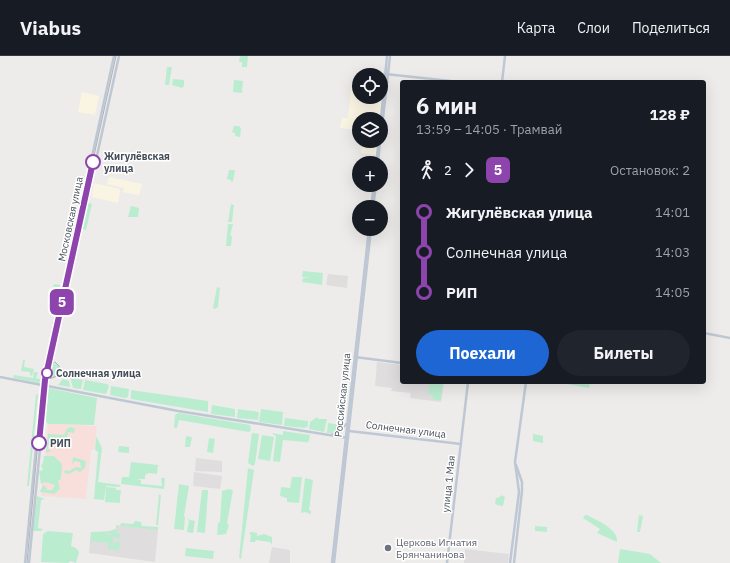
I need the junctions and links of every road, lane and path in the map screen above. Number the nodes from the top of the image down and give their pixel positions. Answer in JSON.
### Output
{"nodes":[{"id":1,"x":114,"y":56,"type":"edge"},
{"id":2,"x":119,"y":56,"type":"edge"},
{"id":3,"x":388,"y":56,"type":"edge"},
{"id":4,"x":504,"y":56,"type":"edge"},
{"id":5,"x":387,"y":68,"type":"edge"},
{"id":6,"x":388,"y":74,"type":"edge"},
{"id":7,"x":442,"y":80,"type":"edge"},
{"id":8,"x":502,"y":80,"type":"edge"},
{"id":9,"x":88,"y":174,"type":"junction"},
{"id":10,"x":92,"y":175,"type":"junction"},
{"id":11,"x":86,"y":183,"type":"junction"},
{"id":12,"x":90,"y":184,"type":"junction"},
{"id":13,"x":369,"y":236,"type":"edge"},
{"id":14,"x":73,"y":244,"type":"junction"},
{"id":15,"x":77,"y":245,"type":"junction"},
{"id":16,"x":57,"y":316,"type":"junction"},
{"id":17,"x":61,"y":317,"type":"junction"},
{"id":18,"x":56,"y":321,"type":"junction"},
{"id":19,"x":60,"y":322,"type":"junction"},
{"id":20,"x":706,"y":333,"type":"edge"},
{"id":21,"x":730,"y":338,"type":"edge"},
{"id":22,"x":356,"y":358,"type":"junction"},
{"id":23,"x":400,"y":363,"type":"edge"},
{"id":24,"x":0,"y":377,"type":"edge"},
{"id":25,"x":468,"y":384,"type":"edge"},
{"id":26,"x":526,"y":384,"type":"edge"},
{"id":27,"x":42,"y":385,"type":"junction"},
{"id":28,"x":46,"y":386,"type":"junction"},
{"id":29,"x":348,"y":421,"type":"junction"},
{"id":30,"x":38,"y":422,"type":"junction"},
{"id":31,"x":43,"y":422,"type":"junction"},
{"id":32,"x":349,"y":431,"type":"junction"},
{"id":33,"x":329,"y":435,"type":"junction"},
{"id":34,"x":347,"y":438,"type":"junction"},
{"id":35,"x":461,"y":444,"type":"junction"},
{"id":36,"x":520,"y":494,"type":"junction"},
{"id":37,"x":28,"y":532,"type":"junction"},
{"id":38,"x":32,"y":533,"type":"junction"},
{"id":39,"x":25,"y":563,"type":"edge"},
{"id":40,"x":30,"y":563,"type":"edge"},
{"id":41,"x":333,"y":563,"type":"edge"},
{"id":42,"x":447,"y":563,"type":"edge"},
{"id":43,"x":510,"y":563,"type":"edge"},
{"id":44,"x":514,"y":563,"type":"edge"}],
"edges":[{"from":1,"to":9,"type":"street","name":"Московская улица"},
{"from":2,"to":10,"type":"street","name":"Московская улица"},
{"from":3,"to":5,"type":"street"},
{"from":4,"to":8,"type":"street"},
{"from":6,"to":7,"type":"street"},
{"from":9,"to":10,"type":"street"},
{"from":9,"to":11,"type":"street","name":"Московская улица"},
{"from":10,"to":12,"type":"street","name":"Московская улица"},
{"from":11,"to":12,"type":"street"},
{"from":11,"to":14,"type":"street","name":"Московская улица"},
{"from":12,"to":15,"type":"street","name":"Московская улица"},
{"from":13,"to":22,"type":"street","name":"Российская улица"},
{"from":14,"to":15,"type":"street"},
{"from":14,"to":16,"type":"street","name":"Московская улица"},
{"from":15,"to":17,"type":"street","name":"Московская улица"},
{"from":16,"to":17,"type":"street"},
{"from":16,"to":18,"type":"street","name":"Московская улица"},
{"from":17,"to":19,"type":"street","name":"Московская улица"},
{"from":18,"to":19,"type":"street"},
{"from":18,"to":27,"type":"street","name":"Московская улица"},
{"from":19,"to":28,"type":"street","name":"Московская улица"},
{"from":20,"to":21,"type":"street"},
{"from":22,"to":23,"type":"street"},
{"from":22,"to":29,"type":"street","name":"Российская улица"},
{"from":22,"to":32,"type":"street","name":"Российская улица"},
{"from":24,"to":27,"type":"street"},
{"from":25,"to":35,"type":"street","name":"улица 1 Мая"},
{"from":26,"to":36,"type":"street"},
{"from":27,"to":28,"type":"street"},
{"from":27,"to":30,"type":"street","name":"Московская улица"},
{"from":28,"to":31,"type":"street","name":"Московская улица"},
{"from":28,"to":33,"type":"street"},
{"from":29,"to":33,"type":"street"},
{"from":29,"to":34,"type":"street","name":"Российская улица"},
{"from":30,"to":31,"type":"street"},
{"from":30,"to":37,"type":"street","name":"Московская улица"},
{"from":31,"to":38,"type":"street","name":"Московская улица"},
{"from":32,"to":34,"type":"street","name":"Российская улица"},
{"from":32,"to":35,"type":"street","name":"Солнечная улица"},
{"from":33,"to":34,"type":"street"},
{"from":34,"to":41,"type":"street","name":"Российская улица"},
{"from":35,"to":42,"type":"street","name":"улица 1 Мая"},
{"from":36,"to":43,"type":"street"},
{"from":36,"to":44,"type":"street"},
{"from":37,"to":38,"type":"street"},
{"from":37,"to":39,"type":"street","name":"Московская улица"},
{"from":38,"to":40,"type":"street","name":"Московская улица"}]}
